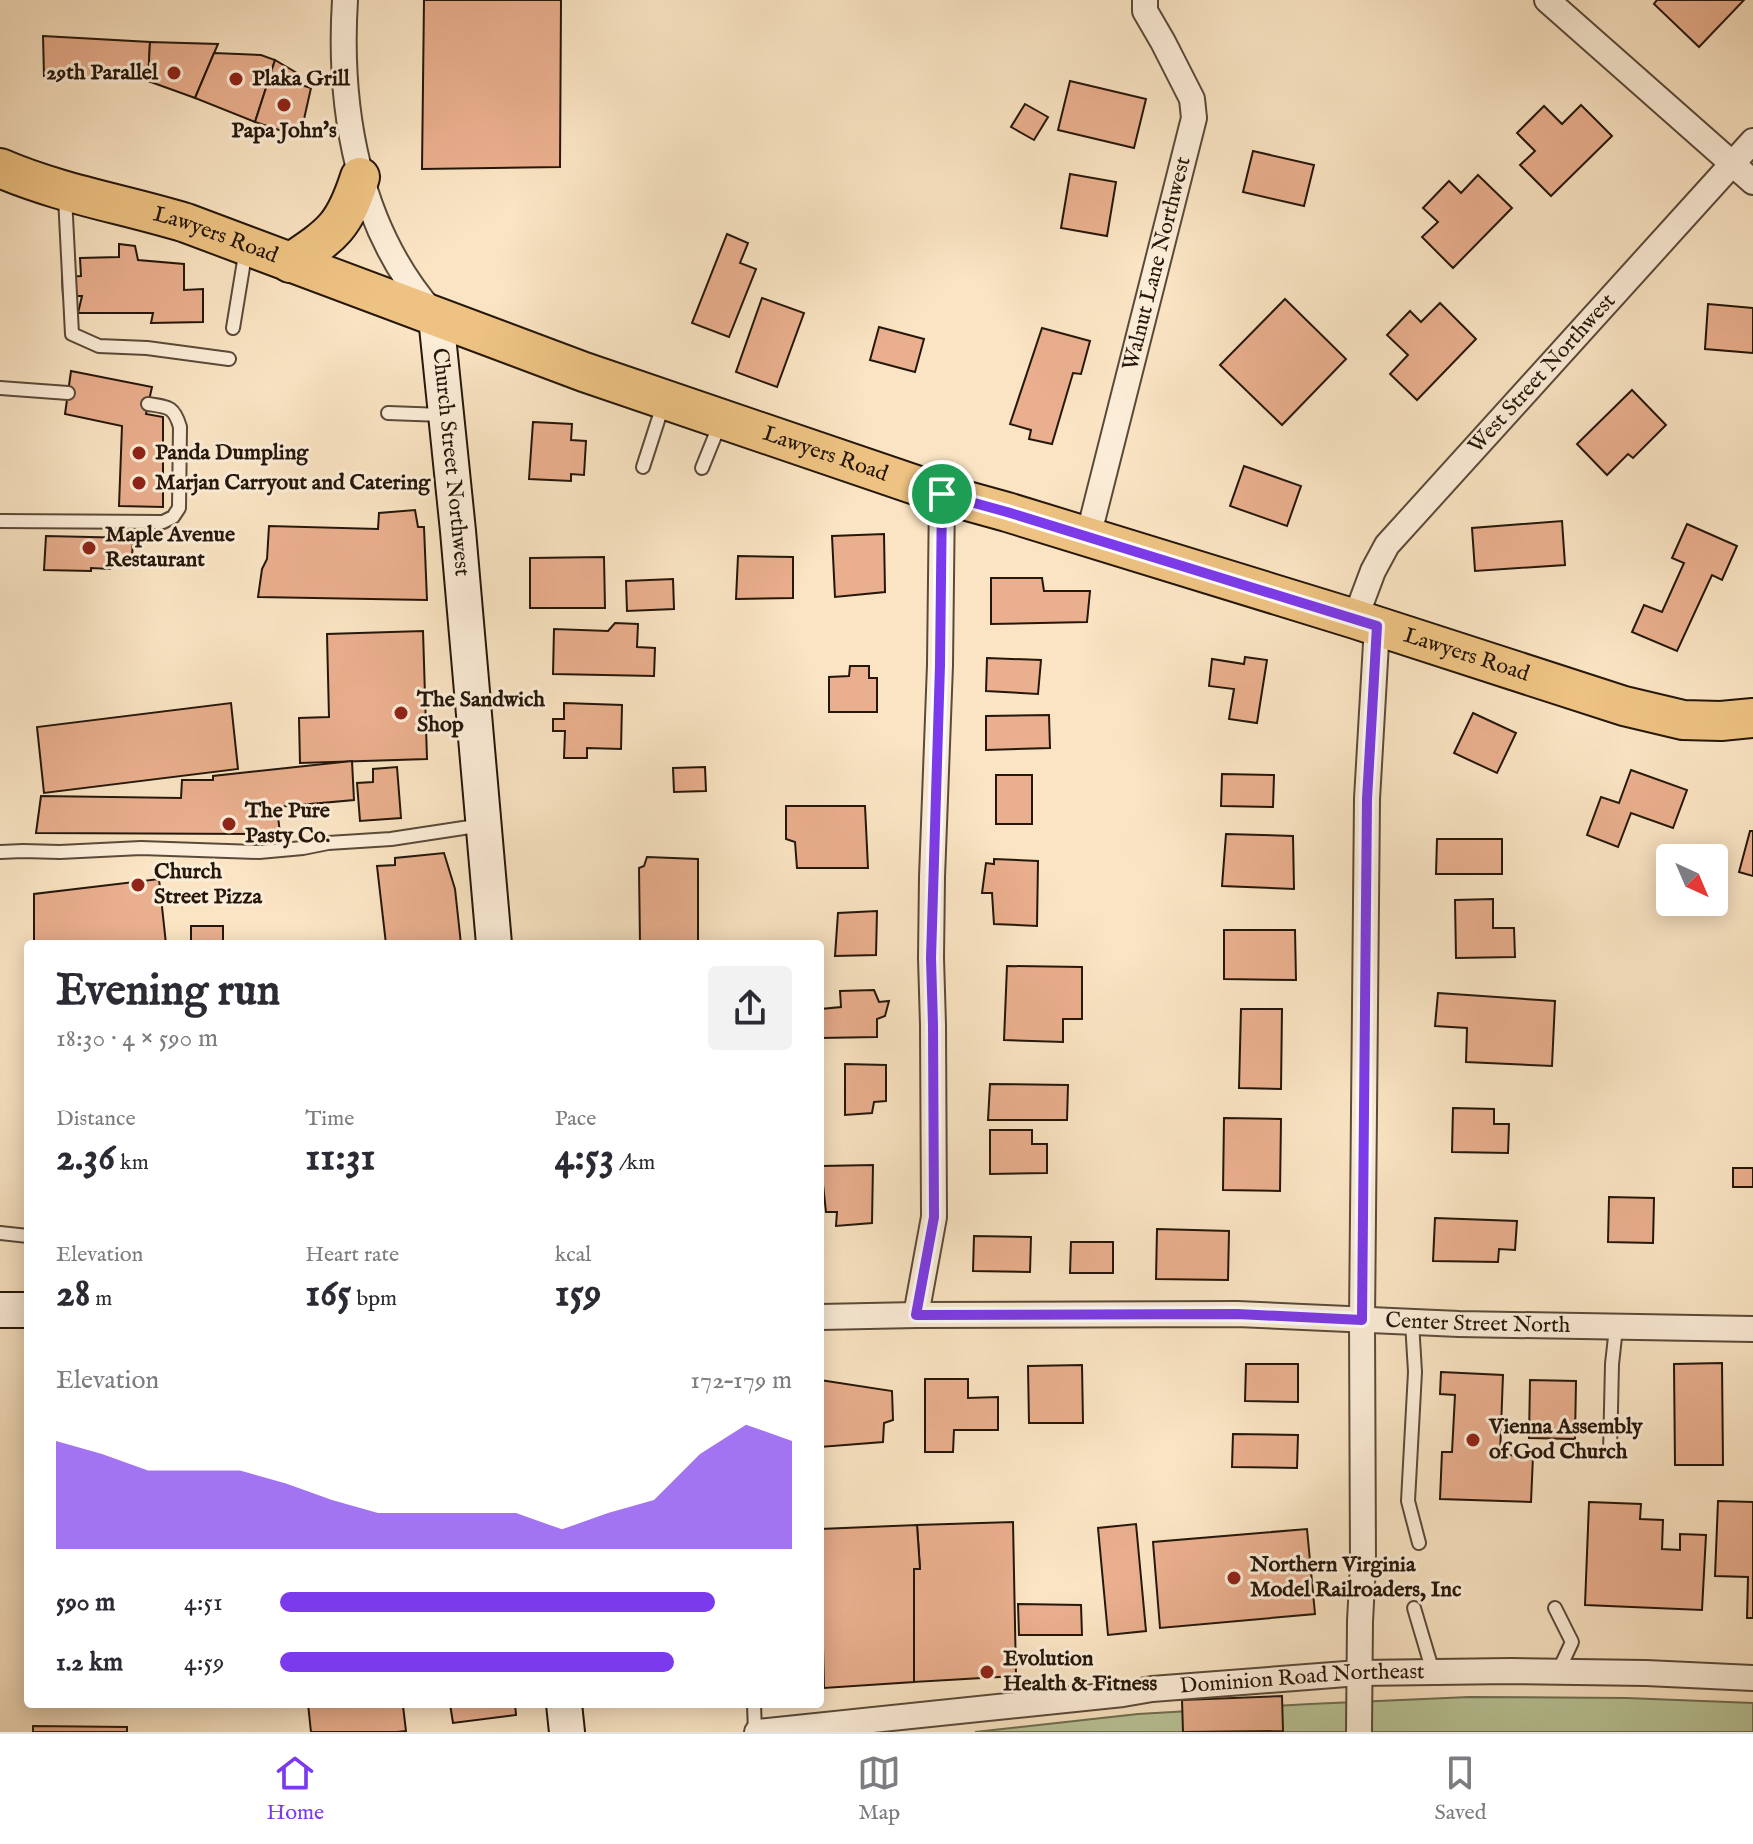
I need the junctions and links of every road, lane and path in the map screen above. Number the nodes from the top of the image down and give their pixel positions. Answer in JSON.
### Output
{"nodes":[{"id":1,"x":345,"y":0,"type":"edge"},
{"id":2,"x":1145,"y":0,"type":"edge"},
{"id":3,"x":1547,"y":0,"type":"edge"},
{"id":4,"x":1753,"y":141,"type":"edge"},
{"id":5,"x":1732,"y":164,"type":"junction"},
{"id":6,"x":0,"y":168,"type":"edge"},
{"id":7,"x":360,"y":177,"type":"junction"},
{"id":8,"x":1753,"y":182,"type":"edge"},
{"id":9,"x":65,"y":191,"type":"junction"},
{"id":10,"x":246,"y":246,"type":"junction"},
{"id":11,"x":290,"y":263,"type":"junction"},
{"id":12,"x":436,"y":317,"type":"junction"},
{"id":13,"x":233,"y":328,"type":"dead end"},
{"id":14,"x":229,"y":359,"type":"dead end"},
{"id":15,"x":0,"y":388,"type":"edge"},
{"id":16,"x":68,"y":393,"type":"dead end"},
{"id":17,"x":665,"y":398,"type":"junction"},
{"id":18,"x":148,"y":404,"type":"dead end"},
{"id":19,"x":388,"y":413,"type":"dead end"},
{"id":20,"x":446,"y":415,"type":"junction"},
{"id":21,"x":722,"y":418,"type":"junction"},
{"id":22,"x":643,"y":467,"type":"dead end"},
{"id":23,"x":702,"y":468,"type":"dead end"},
{"id":24,"x":942,"y":494,"type":"junction"},
{"id":25,"x":0,"y":521,"type":"edge"},
{"id":26,"x":1088,"y":537,"type":"junction"},
{"id":27,"x":1366,"y":623,"type":"junction"},
{"id":28,"x":1753,"y":718,"type":"edge"},
{"id":29,"x":484,"y":825,"type":"junction"},
{"id":30,"x":0,"y":852,"type":"edge"},
{"id":31,"x":494,"y":940,"type":"edge"},
{"id":32,"x":0,"y":1233,"type":"edge"},
{"id":33,"x":24,"y":1236,"type":"edge"},
{"id":34,"x":0,"y":1310,"type":"edge"},
{"id":35,"x":24,"y":1310,"type":"edge"},
{"id":36,"x":916,"y":1315,"type":"junction"},
{"id":37,"x":824,"y":1317,"type":"edge"},
{"id":38,"x":1362,"y":1320,"type":"junction"},
{"id":39,"x":1412,"y":1322,"type":"junction"},
{"id":40,"x":1616,"y":1328,"type":"junction"},
{"id":41,"x":1753,"y":1329,"type":"edge"},
{"id":42,"x":1610,"y":1453,"type":"dead end"},
{"id":43,"x":1419,"y":1543,"type":"dead end"},
{"id":44,"x":1414,"y":1608,"type":"dead end"},
{"id":45,"x":1555,"y":1608,"type":"dead end"},
{"id":46,"x":1433,"y":1672,"type":"junction"},
{"id":47,"x":1558,"y":1672,"type":"junction"},
{"id":48,"x":1359,"y":1673,"type":"junction"},
{"id":49,"x":1753,"y":1678,"type":"edge"},
{"id":50,"x":564,"y":1708,"type":"edge"},
{"id":51,"x":754,"y":1708,"type":"edge"},
{"id":52,"x":567,"y":1732,"type":"edge"},
{"id":53,"x":756,"y":1732,"type":"edge"},
{"id":54,"x":1359,"y":1732,"type":"edge"}],
"edges":[{"from":1,"to":7,"type":"street","name":"Church Street Northwest"},
{"from":2,"to":26,"type":"street","name":"Walnut Lane Northwest"},
{"from":3,"to":5,"type":"street"},
{"from":4,"to":5,"type":"street","name":"West Street Northwest"},
{"from":5,"to":8,"type":"street"},
{"from":5,"to":27,"type":"street","name":"West Street Northwest"},
{"from":6,"to":9,"type":"main road","name":"Lawyers Road"},
{"from":7,"to":11,"type":"main road"},
{"from":7,"to":12,"type":"street","name":"Church Street Northwest"},
{"from":9,"to":10,"type":"main road","name":"Lawyers Road"},
{"from":9,"to":14,"type":"lane"},
{"from":10,"to":11,"type":"main road","name":"Lawyers Road"},
{"from":10,"to":13,"type":"lane"},
{"from":11,"to":12,"type":"main road","name":"Lawyers Road"},
{"from":12,"to":17,"type":"main road","name":"Lawyers Road"},
{"from":12,"to":20,"type":"street","name":"Church Street Northwest"},
{"from":15,"to":16,"type":"lane"},
{"from":17,"to":21,"type":"main road","name":"Lawyers Road"},
{"from":17,"to":22,"type":"lane"},
{"from":18,"to":25,"type":"lane"},
{"from":19,"to":20,"type":"lane"},
{"from":20,"to":29,"type":"street","name":"Church Street Northwest"},
{"from":21,"to":23,"type":"lane"},
{"from":21,"to":24,"type":"main road","name":"Lawyers Road"},
{"from":24,"to":26,"type":"main road","name":"Lawyers Road"},
{"from":24,"to":36,"type":"street"},
{"from":26,"to":27,"type":"main road","name":"Lawyers Road"},
{"from":27,"to":28,"type":"main road","name":"Lawyers Road"},
{"from":27,"to":38,"type":"street","name":"West Street Northwest"},
{"from":29,"to":30,"type":"lane"},
{"from":29,"to":31,"type":"street","name":"Church Street Northwest"},
{"from":32,"to":33,"type":"lane"},
{"from":34,"to":35,"type":"street"},
{"from":36,"to":37,"type":"street","name":"Center Street North"},
{"from":36,"to":38,"type":"street","name":"Center Street North"},
{"from":38,"to":39,"type":"street","name":"Center Street North"},
{"from":38,"to":48,"type":"street","name":"West Street Northwest"},
{"from":39,"to":40,"type":"street","name":"Center Street North"},
{"from":39,"to":43,"type":"lane"},
{"from":40,"to":41,"type":"street","name":"Center Street North"},
{"from":40,"to":42,"type":"lane"},
{"from":44,"to":46,"type":"lane"},
{"from":45,"to":47,"type":"lane"},
{"from":46,"to":47,"type":"street","name":"Dominion Road Northeast"},
{"from":46,"to":48,"type":"street","name":"Dominion Road Northeast"},
{"from":47,"to":49,"type":"street","name":"Dominion Road Northeast"},
{"from":48,"to":53,"type":"street","name":"Dominion Road Northeast"},
{"from":48,"to":54,"type":"street","name":"West Street Northwest"},
{"from":50,"to":52,"type":"street"},
{"from":51,"to":53,"type":"lane"}]}
